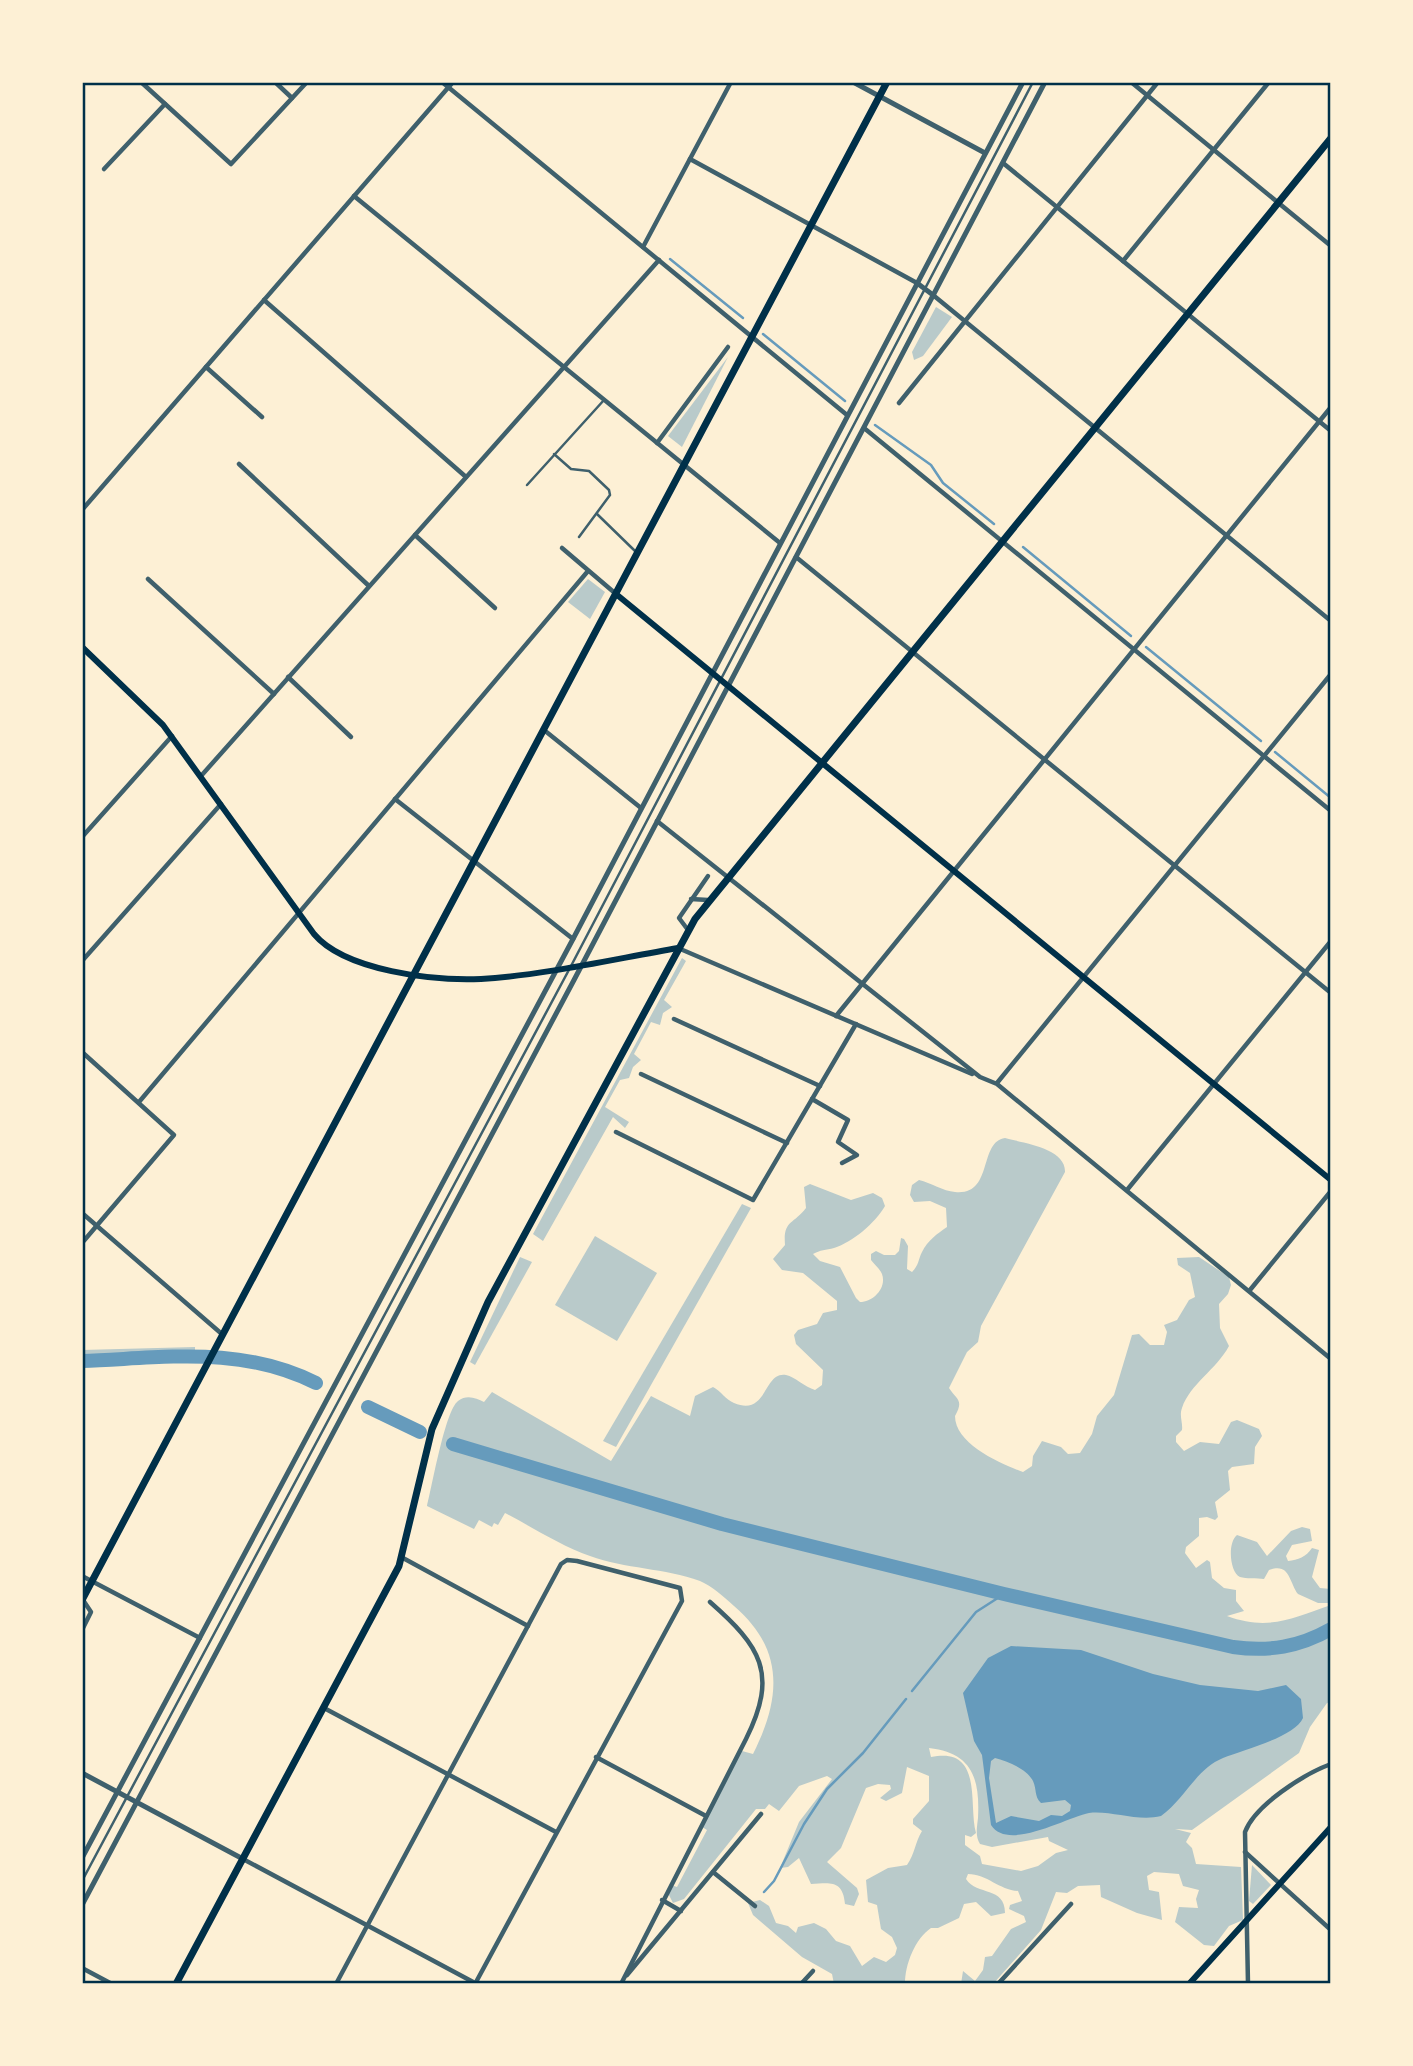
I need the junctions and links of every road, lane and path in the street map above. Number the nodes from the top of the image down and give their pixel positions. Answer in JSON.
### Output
{"nodes":[{"id":1,"x":141,"y":82,"type":"edge"},
{"id":2,"x":275,"y":82,"type":"edge"},
{"id":3,"x":307,"y":82,"type":"edge"},
{"id":4,"x":442,"y":82,"type":"edge"},
{"id":5,"x":453,"y":82,"type":"edge"},
{"id":6,"x":731,"y":82,"type":"edge"},
{"id":7,"x":853,"y":82,"type":"edge"},
{"id":8,"x":887,"y":82,"type":"edge"},
{"id":9,"x":1023,"y":82,"type":"edge"},
{"id":10,"x":1033,"y":82,"type":"edge"},
{"id":11,"x":1045,"y":82,"type":"edge"},
{"id":12,"x":1131,"y":82,"type":"edge"},
{"id":13,"x":1158,"y":82,"type":"edge"},
{"id":14,"x":1269,"y":82,"type":"edge"},
{"id":15,"x":448,"y":88,"type":"junction"},
{"id":16,"x":1147,"y":95,"type":"junction"},
{"id":17,"x":880,"y":96,"type":"junction"},
{"id":18,"x":292,"y":98,"type":"junction"},
{"id":19,"x":165,"y":104,"type":"junction"},
{"id":20,"x":1331,"y":138,"type":"edge"},
{"id":21,"x":1213,"y":150,"type":"junction"},
{"id":22,"x":985,"y":153,"type":"junction"},
{"id":23,"x":690,"y":159,"type":"junction"},
{"id":24,"x":1003,"y":163,"type":"junction"},
{"id":25,"x":104,"y":169,"type":"dead end"},
{"id":26,"x":354,"y":196,"type":"junction"},
{"id":27,"x":1278,"y":203,"type":"junction"},
{"id":28,"x":1056,"y":206,"type":"junction"},
{"id":29,"x":811,"y":226,"type":"junction"},
{"id":30,"x":1331,"y":246,"type":"edge"},
{"id":31,"x":643,"y":247,"type":"junction"},
{"id":32,"x":659,"y":260,"type":"junction"},
{"id":33,"x":1123,"y":261,"type":"junction"},
{"id":34,"x":917,"y":284,"type":"junction"},
{"id":35,"x":925,"y":289,"type":"junction"},
{"id":36,"x":933,"y":295,"type":"junction"},
{"id":37,"x":264,"y":300,"type":"junction"},
{"id":38,"x":1187,"y":313,"type":"junction"},
{"id":39,"x":965,"y":320,"type":"junction"},
{"id":40,"x":752,"y":337,"type":"junction"},
{"id":41,"x":728,"y":348,"type":"dead end"},
{"id":42,"x":564,"y":367,"type":"junction"},
{"id":43,"x":206,"y":368,"type":"junction"},
{"id":44,"x":604,"y":400,"type":"junction"},
{"id":45,"x":899,"y":403,"type":"dead end"},
{"id":46,"x":1331,"y":407,"type":"edge"},
{"id":47,"x":847,"y":415,"type":"junction"},
{"id":48,"x":262,"y":416,"type":"dead end"},
{"id":49,"x":1319,"y":422,"type":"junction"},
{"id":50,"x":1095,"y":427,"type":"junction"},
{"id":51,"x":864,"y":428,"type":"junction"},
{"id":52,"x":1331,"y":431,"type":"edge"},
{"id":53,"x":657,"y":443,"type":"junction"},
{"id":54,"x":554,"y":454,"type":"junction"},
{"id":55,"x":239,"y":464,"type":"dead end"},
{"id":56,"x":684,"y":465,"type":"junction"},
{"id":57,"x":466,"y":477,"type":"junction"},
{"id":58,"x":527,"y":485,"type":"dead end"},
{"id":59,"x":82,"y":510,"type":"edge"},
{"id":60,"x":597,"y":514,"type":"junction"},
{"id":61,"x":415,"y":535,"type":"junction"},
{"id":62,"x":1227,"y":535,"type":"junction"},
{"id":63,"x":579,"y":537,"type":"dead end"},
{"id":64,"x":1001,"y":541,"type":"junction"},
{"id":65,"x":780,"y":543,"type":"junction"},
{"id":66,"x":562,"y":548,"type":"dead end"},
{"id":67,"x":638,"y":553,"type":"junction"},
{"id":68,"x":796,"y":557,"type":"junction"},
{"id":69,"x":588,"y":570,"type":"junction"},
{"id":70,"x":148,"y":579,"type":"dead end"},
{"id":71,"x":369,"y":586,"type":"junction"},
{"id":72,"x":616,"y":594,"type":"junction"},
{"id":73,"x":495,"y":608,"type":"dead end"},
{"id":74,"x":1331,"y":621,"type":"edge"},
{"id":75,"x":82,"y":647,"type":"edge"},
{"id":76,"x":1134,"y":649,"type":"junction"},
{"id":77,"x":912,"y":651,"type":"junction"},
{"id":78,"x":712,"y":673,"type":"junction"},
{"id":79,"x":1331,"y":674,"type":"edge"},
{"id":80,"x":288,"y":677,"type":"junction"},
{"id":81,"x":720,"y":680,"type":"junction"},
{"id":82,"x":728,"y":687,"type":"junction"},
{"id":83,"x":274,"y":694,"type":"junction"},
{"id":84,"x":544,"y":730,"type":"junction"},
{"id":85,"x":172,"y":736,"type":"junction"},
{"id":86,"x":351,"y":737,"type":"dead end"},
{"id":87,"x":1264,"y":756,"type":"junction"},
{"id":88,"x":1044,"y":759,"type":"junction"},
{"id":89,"x":820,"y":763,"type":"junction"},
{"id":90,"x":201,"y":776,"type":"junction"},
{"id":91,"x":395,"y":799,"type":"junction"},
{"id":92,"x":221,"y":804,"type":"junction"},
{"id":93,"x":641,"y":808,"type":"junction"},
{"id":94,"x":1331,"y":811,"type":"edge"},
{"id":95,"x":657,"y":821,"type":"junction"},
{"id":96,"x":82,"y":837,"type":"edge"},
{"id":97,"x":474,"y":861,"type":"junction"},
{"id":98,"x":1175,"y":866,"type":"junction"},
{"id":99,"x":953,"y":871,"type":"junction"},
{"id":100,"x":708,"y":876,"type":"dead end"},
{"id":101,"x":727,"y":876,"type":"junction"},
{"id":102,"x":690,"y":899,"type":"junction"},
{"id":103,"x":708,"y":900,"type":"junction"},
{"id":104,"x":299,"y":913,"type":"junction"},
{"id":105,"x":688,"y":930,"type":"junction"},
{"id":106,"x":573,"y":939,"type":"junction"},
{"id":107,"x":1331,"y":941,"type":"edge"},
{"id":108,"x":678,"y":948,"type":"junction"},
{"id":109,"x":82,"y":961,"type":"edge"},
{"id":110,"x":582,"y":965,"type":"junction"},
{"id":111,"x":571,"y":966,"type":"junction"},
{"id":112,"x":556,"y":968,"type":"junction"},
{"id":113,"x":1305,"y":972,"type":"junction"},
{"id":114,"x":415,"y":974,"type":"junction"},
{"id":115,"x":1083,"y":978,"type":"junction"},
{"id":116,"x":862,"y":984,"type":"junction"},
{"id":117,"x":1331,"y":993,"type":"edge"},
{"id":118,"x":836,"y":1016,"type":"junction"},
{"id":119,"x":674,"y":1019,"type":"dead end"},
{"id":120,"x":856,"y":1024,"type":"junction"},
{"id":121,"x":84,"y":1056,"type":"edge"},
{"id":122,"x":641,"y":1074,"type":"dead end"},
{"id":123,"x":980,"y":1077,"type":"junction"},
{"id":124,"x":997,"y":1084,"type":"junction"},
{"id":125,"x":1214,"y":1084,"type":"junction"},
{"id":126,"x":820,"y":1086,"type":"junction"},
{"id":127,"x":812,"y":1099,"type":"junction"},
{"id":128,"x":139,"y":1102,"type":"junction"},
{"id":129,"x":616,"y":1132,"type":"dead end"},
{"id":130,"x":787,"y":1143,"type":"junction"},
{"id":131,"x":842,"y":1163,"type":"dead end"},
{"id":132,"x":1331,"y":1180,"type":"edge"},
{"id":133,"x":1127,"y":1190,"type":"junction"},
{"id":134,"x":1331,"y":1191,"type":"edge"},
{"id":135,"x":82,"y":1213,"type":"edge"},
{"id":136,"x":97,"y":1226,"type":"junction"},
{"id":137,"x":82,"y":1243,"type":"edge"},
{"id":138,"x":1250,"y":1290,"type":"junction"},
{"id":139,"x":223,"y":1335,"type":"junction"},
{"id":140,"x":1331,"y":1359,"type":"edge"},
{"id":141,"x":403,"y":1558,"type":"junction"},
{"id":142,"x":82,"y":1576,"type":"edge"},
{"id":143,"x":92,"y":1582,"type":"junction"},
{"id":144,"x":82,"y":1600,"type":"edge"},
{"id":145,"x":710,"y":1602,"type":"dead end"},
{"id":146,"x":528,"y":1626,"type":"junction"},
{"id":147,"x":82,"y":1630,"type":"edge"},
{"id":148,"x":200,"y":1639,"type":"junction"},
{"id":149,"x":324,"y":1708,"type":"junction"},
{"id":150,"x":596,"y":1757,"type":"junction"},
{"id":151,"x":1331,"y":1764,"type":"edge"},
{"id":152,"x":82,"y":1773,"type":"edge"},
{"id":153,"x":448,"y":1774,"type":"junction"},
{"id":154,"x":117,"y":1792,"type":"junction"},
{"id":155,"x":127,"y":1797,"type":"junction"},
{"id":156,"x":137,"y":1802,"type":"junction"},
{"id":157,"x":761,"y":1814,"type":"dead end"},
{"id":158,"x":706,"y":1815,"type":"junction"},
{"id":159,"x":1331,"y":1827,"type":"edge"},
{"id":160,"x":556,"y":1832,"type":"junction"},
{"id":161,"x":1245,"y":1852,"type":"junction"},
{"id":162,"x":82,"y":1858,"type":"edge"},
{"id":163,"x":243,"y":1859,"type":"junction"},
{"id":164,"x":713,"y":1871,"type":"junction"},
{"id":165,"x":82,"y":1881,"type":"edge"},
{"id":166,"x":1280,"y":1884,"type":"junction"},
{"id":167,"x":662,"y":1900,"type":"junction"},
{"id":168,"x":82,"y":1905,"type":"edge"},
{"id":169,"x":1071,"y":1905,"type":"dead end"},
{"id":170,"x":755,"y":1906,"type":"dead end"},
{"id":171,"x":681,"y":1911,"type":"junction"},
{"id":172,"x":1246,"y":1921,"type":"junction"},
{"id":173,"x":367,"y":1926,"type":"junction"},
{"id":174,"x":1331,"y":1930,"type":"edge"},
{"id":175,"x":82,"y":1968,"type":"edge"},
{"id":176,"x":813,"y":1971,"type":"dead end"},
{"id":177,"x":112,"y":1984,"type":"edge"},
{"id":178,"x":176,"y":1984,"type":"edge"},
{"id":179,"x":336,"y":1984,"type":"edge"},
{"id":180,"x":475,"y":1984,"type":"edge"},
{"id":181,"x":621,"y":1984,"type":"edge"},
{"id":182,"x":801,"y":1984,"type":"edge"},
{"id":183,"x":998,"y":1984,"type":"edge"},
{"id":184,"x":1189,"y":1984,"type":"edge"},
{"id":185,"x":1248,"y":1984,"type":"edge"}],
"edges":[{"from":1,"to":19,"type":"street"},
{"from":2,"to":18,"type":"street"},
{"from":3,"to":18,"type":"street"},
{"from":4,"to":15,"type":"street"},
{"from":5,"to":15,"type":"street"},
{"from":6,"to":23,"type":"street"},
{"from":7,"to":17,"type":"street"},
{"from":8,"to":17,"type":"main road"},
{"from":9,"to":22,"type":"street"},
{"from":10,"to":35,"type":"lane"},
{"from":11,"to":24,"type":"street"},
{"from":12,"to":16,"type":"street"},
{"from":13,"to":16,"type":"street"},
{"from":14,"to":21,"type":"street"},
{"from":15,"to":26,"type":"street"},
{"from":15,"to":31,"type":"street"},
{"from":16,"to":21,"type":"street"},
{"from":16,"to":28,"type":"street"},
{"from":17,"to":22,"type":"street"},
{"from":17,"to":29,"type":"main road"},
{"from":18,"to":19,"type":"street"},
{"from":19,"to":25,"type":"street"},
{"from":20,"to":27,"type":"main road"},
{"from":21,"to":27,"type":"street"},
{"from":21,"to":33,"type":"street"},
{"from":22,"to":34,"type":"street"},
{"from":23,"to":29,"type":"street"},
{"from":23,"to":31,"type":"street"},
{"from":24,"to":28,"type":"street"},
{"from":24,"to":36,"type":"street"},
{"from":26,"to":37,"type":"street"},
{"from":26,"to":42,"type":"street"},
{"from":27,"to":30,"type":"street"},
{"from":27,"to":38,"type":"main road"},
{"from":28,"to":33,"type":"street"},
{"from":28,"to":39,"type":"street"},
{"from":29,"to":34,"type":"street"},
{"from":29,"to":40,"type":"main road"},
{"from":31,"to":32,"type":"street"},
{"from":32,"to":40,"type":"street"},
{"from":32,"to":42,"type":"street"},
{"from":33,"to":38,"type":"street"},
{"from":34,"to":35,"type":"street"},
{"from":34,"to":47,"type":"street"},
{"from":35,"to":36,"type":"street"},
{"from":35,"to":81,"type":"lane"},
{"from":36,"to":39,"type":"street"},
{"from":36,"to":51,"type":"street"},
{"from":37,"to":43,"type":"street"},
{"from":37,"to":57,"type":"street"},
{"from":38,"to":49,"type":"street"},
{"from":38,"to":50,"type":"main road"},
{"from":39,"to":45,"type":"street"},
{"from":39,"to":50,"type":"street"},
{"from":40,"to":47,"type":"street"},
{"from":40,"to":56,"type":"main road"},
{"from":41,"to":53,"type":"street"},
{"from":42,"to":44,"type":"street"},
{"from":42,"to":57,"type":"street"},
{"from":43,"to":48,"type":"street"},
{"from":43,"to":59,"type":"street"},
{"from":44,"to":53,"type":"street"},
{"from":44,"to":54,"type":"lane"},
{"from":46,"to":49,"type":"street"},
{"from":47,"to":65,"type":"street"},
{"from":49,"to":52,"type":"street"},
{"from":49,"to":62,"type":"street"},
{"from":50,"to":62,"type":"street"},
{"from":50,"to":64,"type":"main road"},
{"from":51,"to":64,"type":"street"},
{"from":51,"to":68,"type":"street"},
{"from":53,"to":56,"type":"street"},
{"from":54,"to":58,"type":"lane"},
{"from":54,"to":60,"type":"lane"},
{"from":55,"to":71,"type":"street"},
{"from":56,"to":65,"type":"street"},
{"from":56,"to":67,"type":"main road"},
{"from":57,"to":61,"type":"street"},
{"from":60,"to":63,"type":"lane"},
{"from":60,"to":67,"type":"lane"},
{"from":61,"to":71,"type":"street"},
{"from":61,"to":73,"type":"street"},
{"from":62,"to":74,"type":"street"},
{"from":62,"to":76,"type":"street"},
{"from":64,"to":76,"type":"street"},
{"from":64,"to":77,"type":"main road"},
{"from":65,"to":78,"type":"street"},
{"from":66,"to":69,"type":"street"},
{"from":67,"to":72,"type":"main road"},
{"from":68,"to":77,"type":"street"},
{"from":68,"to":82,"type":"street"},
{"from":69,"to":72,"type":"street"},
{"from":69,"to":91,"type":"street"},
{"from":70,"to":83,"type":"street"},
{"from":71,"to":80,"type":"street"},
{"from":72,"to":78,"type":"main road"},
{"from":72,"to":84,"type":"main road"},
{"from":75,"to":85,"type":"main road"},
{"from":76,"to":87,"type":"street"},
{"from":76,"to":88,"type":"street"},
{"from":77,"to":88,"type":"street"},
{"from":77,"to":89,"type":"main road"},
{"from":78,"to":81,"type":"main road"},
{"from":78,"to":93,"type":"street"},
{"from":79,"to":87,"type":"street"},
{"from":80,"to":83,"type":"street"},
{"from":80,"to":86,"type":"street"},
{"from":81,"to":82,"type":"main road"},
{"from":81,"to":111,"type":"lane"},
{"from":82,"to":89,"type":"main road"},
{"from":82,"to":95,"type":"street"},
{"from":83,"to":90,"type":"street"},
{"from":84,"to":93,"type":"street"},
{"from":84,"to":97,"type":"main road"},
{"from":85,"to":90,"type":"main road"},
{"from":85,"to":96,"type":"street"},
{"from":87,"to":94,"type":"street"},
{"from":87,"to":98,"type":"street"},
{"from":88,"to":98,"type":"street"},
{"from":88,"to":99,"type":"street"},
{"from":89,"to":99,"type":"main road"},
{"from":89,"to":101,"type":"main road"},
{"from":90,"to":92,"type":"main road"},
{"from":91,"to":97,"type":"street"},
{"from":91,"to":104,"type":"street"},
{"from":92,"to":104,"type":"main road"},
{"from":92,"to":109,"type":"street"},
{"from":93,"to":106,"type":"street"},
{"from":95,"to":101,"type":"street"},
{"from":95,"to":110,"type":"street"},
{"from":97,"to":106,"type":"street"},
{"from":97,"to":114,"type":"main road"},
{"from":98,"to":113,"type":"street"},
{"from":98,"to":115,"type":"street"},
{"from":99,"to":115,"type":"main road"},
{"from":99,"to":116,"type":"street"},
{"from":100,"to":102,"type":"street"},
{"from":101,"to":103,"type":"main road"},
{"from":101,"to":116,"type":"street"},
{"from":102,"to":103,"type":"street"},
{"from":102,"to":105,"type":"street"},
{"from":103,"to":105,"type":"main road"},
{"from":104,"to":114,"type":"main road"},
{"from":104,"to":128,"type":"street"},
{"from":105,"to":108,"type":"main road"},
{"from":106,"to":112,"type":"street"},
{"from":107,"to":113,"type":"street"},
{"from":108,"to":110,"type":"main road"},
{"from":108,"to":118,"type":"street"},
{"from":108,"to":141,"type":"main road"},
{"from":110,"to":111,"type":"main road"},
{"from":110,"to":156,"type":"street"},
{"from":111,"to":112,"type":"main road"},
{"from":111,"to":155,"type":"lane"},
{"from":112,"to":114,"type":"main road"},
{"from":112,"to":148,"type":"street"},
{"from":113,"to":117,"type":"street"},
{"from":113,"to":125,"type":"street"},
{"from":114,"to":139,"type":"main road"},
{"from":115,"to":124,"type":"street"},
{"from":115,"to":125,"type":"main road"},
{"from":116,"to":118,"type":"street"},
{"from":116,"to":123,"type":"street"},
{"from":118,"to":120,"type":"street"},
{"from":119,"to":126,"type":"street"},
{"from":120,"to":123,"type":"street"},
{"from":120,"to":126,"type":"street"},
{"from":121,"to":128,"type":"street"},
{"from":122,"to":130,"type":"street"},
{"from":123,"to":124,"type":"street"},
{"from":124,"to":133,"type":"street"},
{"from":125,"to":132,"type":"main road"},
{"from":125,"to":133,"type":"street"},
{"from":126,"to":127,"type":"street"},
{"from":127,"to":130,"type":"street"},
{"from":127,"to":131,"type":"street"},
{"from":128,"to":136,"type":"street"},
{"from":129,"to":130,"type":"street"},
{"from":133,"to":138,"type":"street"},
{"from":134,"to":138,"type":"street"},
{"from":135,"to":136,"type":"street"},
{"from":136,"to":137,"type":"street"},
{"from":136,"to":139,"type":"street"},
{"from":138,"to":140,"type":"street"},
{"from":139,"to":143,"type":"main road"},
{"from":141,"to":146,"type":"street"},
{"from":141,"to":149,"type":"main road"},
{"from":142,"to":143,"type":"street"},
{"from":143,"to":144,"type":"main road"},
{"from":143,"to":148,"type":"street"},
{"from":144,"to":147,"type":"street"},
{"from":145,"to":158,"type":"street"},
{"from":146,"to":150,"type":"street"},
{"from":146,"to":153,"type":"street"},
{"from":148,"to":154,"type":"street"},
{"from":149,"to":153,"type":"street"},
{"from":149,"to":163,"type":"main road"},
{"from":150,"to":158,"type":"street"},
{"from":150,"to":160,"type":"street"},
{"from":151,"to":161,"type":"street"},
{"from":152,"to":154,"type":"street"},
{"from":153,"to":160,"type":"street"},
{"from":153,"to":173,"type":"street"},
{"from":154,"to":155,"type":"street"},
{"from":154,"to":162,"type":"street"},
{"from":155,"to":156,"type":"street"},
{"from":155,"to":165,"type":"lane"},
{"from":156,"to":163,"type":"street"},
{"from":156,"to":168,"type":"street"},
{"from":157,"to":164,"type":"street"},
{"from":158,"to":167,"type":"street"},
{"from":159,"to":166,"type":"main road"},
{"from":160,"to":180,"type":"street"},
{"from":161,"to":166,"type":"street"},
{"from":161,"to":172,"type":"street"},
{"from":163,"to":173,"type":"street"},
{"from":163,"to":178,"type":"main road"},
{"from":164,"to":170,"type":"street"},
{"from":164,"to":171,"type":"street"},
{"from":166,"to":172,"type":"main road"},
{"from":166,"to":174,"type":"street"},
{"from":167,"to":171,"type":"street"},
{"from":167,"to":181,"type":"street"},
{"from":169,"to":183,"type":"street"},
{"from":171,"to":181,"type":"street"},
{"from":172,"to":184,"type":"main road"},
{"from":172,"to":185,"type":"street"},
{"from":173,"to":179,"type":"street"},
{"from":173,"to":180,"type":"street"},
{"from":175,"to":177,"type":"street"},
{"from":176,"to":182,"type":"street"}]}
